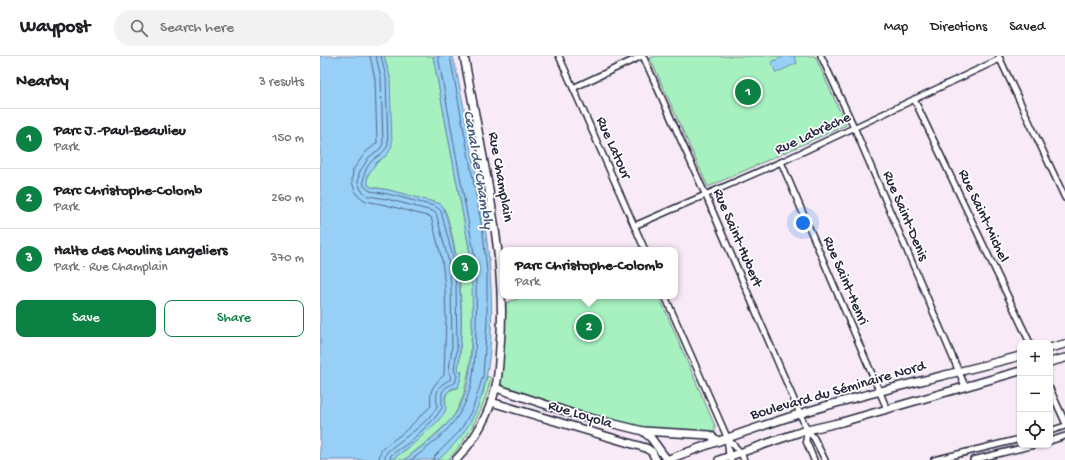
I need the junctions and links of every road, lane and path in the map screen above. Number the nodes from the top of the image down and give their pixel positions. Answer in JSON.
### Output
{"nodes":[{"id":1,"x":464,"y":56,"type":"edge"},
{"id":2,"x":559,"y":56,"type":"edge"},
{"id":3,"x":642,"y":56,"type":"edge"},
{"id":4,"x":821,"y":56,"type":"edge"},
{"id":5,"x":999,"y":57,"type":"edge"},
{"id":6,"x":573,"y":88,"type":"junction"},
{"id":7,"x":914,"y":98,"type":"junction"},
{"id":8,"x":854,"y":127,"type":"junction"},
{"id":9,"x":781,"y":162,"type":"junction"},
{"id":10,"x":706,"y":196,"type":"junction"},
{"id":11,"x":1065,"y":198,"type":"edge"},
{"id":12,"x":634,"y":226,"type":"junction"},
{"id":13,"x":643,"y":247,"type":"edge"},
{"id":14,"x":500,"y":263,"type":"edge"},
{"id":15,"x":502,"y":299,"type":"edge"},
{"id":16,"x":666,"y":299,"type":"edge"},
{"id":17,"x":1029,"y":340,"type":"edge"},
{"id":18,"x":1065,"y":344,"type":"edge"},
{"id":19,"x":1053,"y":347,"type":"edge"},
{"id":20,"x":1017,"y":357,"type":"edge"},
{"id":21,"x":1065,"y":358,"type":"edge"},
{"id":22,"x":1053,"y":361,"type":"edge"},
{"id":23,"x":959,"y":372,"type":"junction"},
{"id":24,"x":1017,"y":372,"type":"edge"},
{"id":25,"x":966,"y":386,"type":"junction"},
{"id":26,"x":496,"y":388,"type":"junction"},
{"id":27,"x":879,"y":391,"type":"junction"},
{"id":28,"x":1053,"y":396,"type":"edge"},
{"id":29,"x":491,"y":402,"type":"junction"},
{"id":30,"x":886,"y":409,"type":"junction"},
{"id":31,"x":800,"y":413,"type":"junction"},
{"id":32,"x":574,"y":414,"type":"junction"},
{"id":33,"x":1065,"y":422,"type":"edge"},
{"id":34,"x":570,"y":426,"type":"junction"},
{"id":35,"x":1065,"y":426,"type":"edge"},
{"id":36,"x":807,"y":430,"type":"junction"},
{"id":37,"x":1053,"y":430,"type":"edge"},
{"id":38,"x":643,"y":431,"type":"junction"},
{"id":39,"x":1065,"y":436,"type":"edge"},
{"id":40,"x":727,"y":437,"type":"junction"},
{"id":41,"x":1017,"y":440,"type":"edge"},
{"id":42,"x":1053,"y":440,"type":"edge"},
{"id":43,"x":718,"y":441,"type":"junction"},
{"id":44,"x":1022,"y":448,"type":"edge"},
{"id":45,"x":741,"y":453,"type":"junction"},
{"id":46,"x":956,"y":457,"type":"edge"},
{"id":47,"x":730,"y":458,"type":"edge"},
{"id":48,"x":456,"y":460,"type":"edge"},
{"id":49,"x":656,"y":460,"type":"edge"},
{"id":50,"x":667,"y":460,"type":"edge"},
{"id":51,"x":719,"y":460,"type":"edge"},
{"id":52,"x":744,"y":460,"type":"edge"},
{"id":53,"x":814,"y":460,"type":"edge"},
{"id":54,"x":825,"y":460,"type":"edge"},
{"id":55,"x":934,"y":460,"type":"edge"},
{"id":56,"x":973,"y":460,"type":"edge"}],
"edges":[{"from":1,"to":14,"type":"street","name":"Rue Champlain"},
{"from":2,"to":6,"type":"street","name":"Rue Latour"},
{"from":3,"to":6,"type":"street"},
{"from":3,"to":10,"type":"street","name":"Rue Saint-Hubert"},
{"from":4,"to":8,"type":"street","name":"Rue Saint-Denis"},
{"from":5,"to":7,"type":"street","name":"Rue Labrèche"},
{"from":5,"to":11,"type":"street"},
{"from":6,"to":12,"type":"street","name":"Rue Latour"},
{"from":7,"to":8,"type":"street","name":"Rue Labrèche"},
{"from":7,"to":17,"type":"street","name":"Rue Saint-Michel"},
{"from":8,"to":9,"type":"street","name":"Rue Labrèche"},
{"from":8,"to":23,"type":"street","name":"Rue Saint-Denis"},
{"from":9,"to":10,"type":"street","name":"Rue Labrèche"},
{"from":9,"to":27,"type":"street","name":"Rue Saint-Henri"},
{"from":10,"to":12,"type":"street","name":"Rue Labrèche"},
{"from":10,"to":31,"type":"street","name":"Rue Saint-Hubert"},
{"from":12,"to":13,"type":"street","name":"Rue Latour"},
{"from":15,"to":26,"type":"street","name":"Rue Champlain"},
{"from":16,"to":40,"type":"street"},
{"from":18,"to":19,"type":"street"},
{"from":20,"to":23,"type":"street","name":"Boulevard du Séminaire Nord"},
{"from":21,"to":22,"type":"street"},
{"from":23,"to":25,"type":"street","name":"Rue Saint-Denis"},
{"from":23,"to":27,"type":"street","name":"Boulevard du Séminaire Nord"},
{"from":24,"to":25,"type":"street","name":"Boulevard du Séminaire Nord"},
{"from":25,"to":30,"type":"street","name":"Boulevard du Séminaire Nord"},
{"from":26,"to":29,"type":"street","name":"Rue Champlain"},
{"from":26,"to":32,"type":"street","name":"Rue Loyola"},
{"from":27,"to":30,"type":"street","name":"Rue Saint-Henri"},
{"from":27,"to":31,"type":"street","name":"Boulevard du Séminaire Nord"},
{"from":28,"to":33,"type":"street"},
{"from":29,"to":34,"type":"street","name":"Rue Loyola"},
{"from":29,"to":48,"type":"street","name":"Rue Champlain"},
{"from":30,"to":36,"type":"street","name":"Boulevard du Séminaire Nord"},
{"from":31,"to":36,"type":"street","name":"Rue Saint-Hubert"},
{"from":31,"to":40,"type":"street","name":"Boulevard du Séminaire Nord"},
{"from":32,"to":34,"type":"street"},
{"from":32,"to":38,"type":"street","name":"Rue Loyola"},
{"from":34,"to":49,"type":"street","name":"Rue Loyola"},
{"from":35,"to":37,"type":"street"},
{"from":36,"to":45,"type":"street","name":"Boulevard du Séminaire Nord"},
{"from":36,"to":53,"type":"street","name":"Rue Saint-Hubert"},
{"from":36,"to":54,"type":"street","name":"Rue Saint-Hubert"},
{"from":38,"to":43,"type":"street","name":"Rue Loyola"},
{"from":38,"to":50,"type":"street"},
{"from":39,"to":42,"type":"street"},
{"from":40,"to":43,"type":"street","name":"Boulevard du Séminaire Nord"},
{"from":40,"to":45,"type":"street"},
{"from":40,"to":47,"type":"street"},
{"from":41,"to":46,"type":"street"},
{"from":43,"to":50,"type":"street","name":"Boulevard du Séminaire Nord"},
{"from":44,"to":56,"type":"street"},
{"from":45,"to":47,"type":"street","name":"Boulevard du Séminaire Nord"},
{"from":45,"to":52,"type":"street"},
{"from":46,"to":55,"type":"street"},
{"from":47,"to":51,"type":"street","name":"Boulevard du Séminaire Nord"}]}
